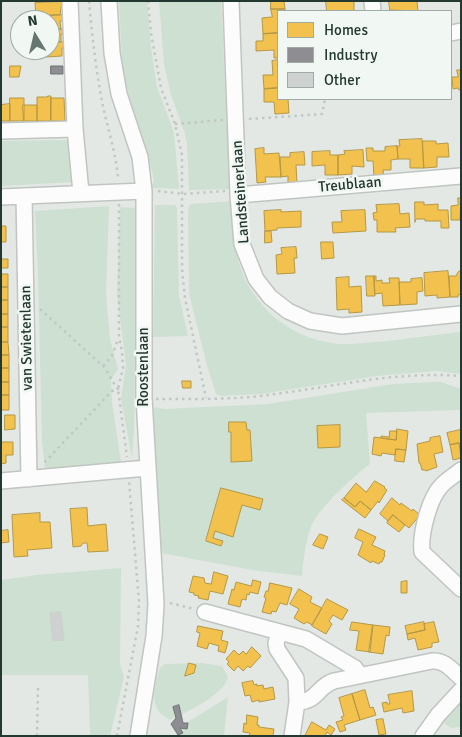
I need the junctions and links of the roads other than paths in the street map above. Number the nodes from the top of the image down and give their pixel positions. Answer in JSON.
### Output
{"nodes":[{"id":1,"x":70,"y":1,"type":"edge"},
{"id":2,"x":109,"y":1,"type":"edge"},
{"id":3,"x":231,"y":1,"type":"edge"},
{"id":4,"x":75,"y":129,"type":"junction"},
{"id":5,"x":1,"y":131,"type":"edge"},
{"id":6,"x":461,"y":176,"type":"edge"},
{"id":7,"x":144,"y":190,"type":"junction"},
{"id":8,"x":81,"y":193,"type":"junction"},
{"id":9,"x":238,"y":195,"type":"junction"},
{"id":10,"x":24,"y":196,"type":"junction"},
{"id":11,"x":1,"y":197,"type":"edge"},
{"id":12,"x":461,"y":314,"type":"edge"},
{"id":13,"x":147,"y":468,"type":"junction"},
{"id":14,"x":461,"y":470,"type":"edge"},
{"id":15,"x":29,"y":479,"type":"junction"},
{"id":16,"x":1,"y":481,"type":"edge"},
{"id":17,"x":461,"y":589,"type":"edge"},
{"id":18,"x":205,"y":612,"type":"road end"},
{"id":19,"x":279,"y":632,"type":"junction"},
{"id":20,"x":360,"y":675,"type":"junction"},
{"id":21,"x":461,"y":678,"type":"edge"},
{"id":22,"x":461,"y":690,"type":"edge"},
{"id":23,"x":297,"y":702,"type":"junction"},
{"id":24,"x":138,"y":736,"type":"edge"},
{"id":25,"x":292,"y":736,"type":"edge"},
{"id":26,"x":423,"y":736,"type":"edge"}],
"edges":[{"from":1,"to":4,"type":"street"},
{"from":2,"to":7,"type":"street","name":"Roostenlaan"},
{"from":3,"to":9,"type":"street","name":"Landsteinerlaan"},
{"from":4,"to":5,"type":"street"},
{"from":4,"to":8,"type":"street"},
{"from":6,"to":9,"type":"street","name":"Treublaan"},
{"from":7,"to":8,"type":"street"},
{"from":7,"to":13,"type":"street","name":"Roostenlaan"},
{"from":8,"to":10,"type":"street"},
{"from":9,"to":12,"type":"street","name":"Landsteinerlaan"},
{"from":10,"to":11,"type":"street"},
{"from":10,"to":15,"type":"street","name":"van Swietenlaan"},
{"from":13,"to":15,"type":"street"},
{"from":13,"to":24,"type":"street","name":"Roostenlaan"},
{"from":14,"to":17,"type":"street"},
{"from":15,"to":16,"type":"street"},
{"from":18,"to":19,"type":"street"},
{"from":19,"to":20,"type":"street"},
{"from":19,"to":23,"type":"street"},
{"from":20,"to":21,"type":"street"},
{"from":20,"to":23,"type":"street"},
{"from":22,"to":26,"type":"street"},
{"from":23,"to":25,"type":"street"}]}
